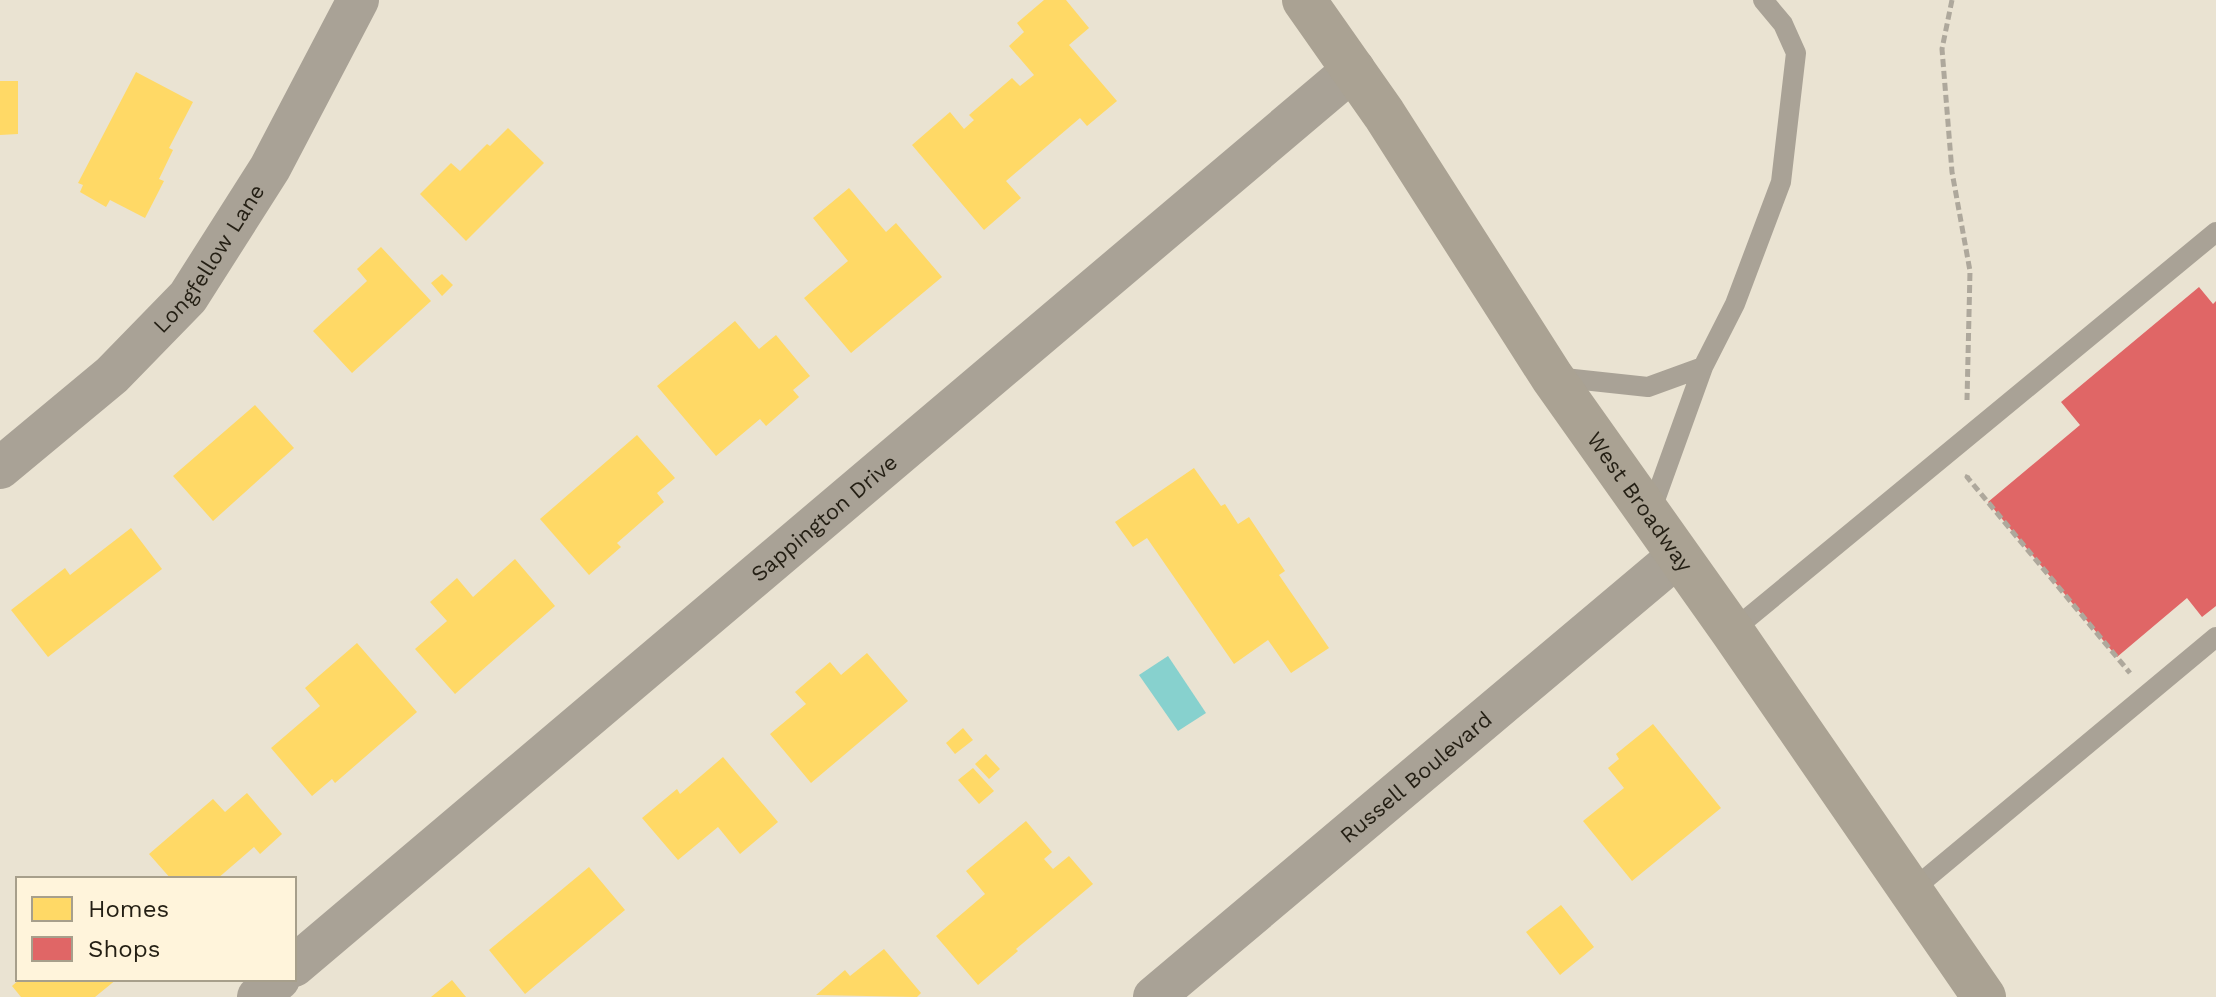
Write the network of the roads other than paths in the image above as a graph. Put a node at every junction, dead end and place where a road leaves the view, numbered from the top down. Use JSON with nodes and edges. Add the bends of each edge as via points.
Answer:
{"nodes":[{"id":1,"x":358,"y":0,"type":"edge"},
{"id":2,"x":1304,"y":0,"type":"edge"},
{"id":3,"x":1763,"y":0,"type":"edge"},
{"id":4,"x":1354,"y":69,"type":"junction"},
{"id":5,"x":2216,"y":232,"type":"edge"},
{"id":6,"x":1703,"y":367,"type":"junction"},
{"id":7,"x":1552,"y":377,"type":"junction"},
{"id":8,"x":0,"y":468,"type":"edge"},
{"id":9,"x":1650,"y":514,"type":"junction"},
{"id":10,"x":1678,"y":556,"type":"junction"},
{"id":11,"x":1732,"y":631,"type":"junction"},
{"id":12,"x":2216,"y":637,"type":"edge"},
{"id":13,"x":1911,"y":891,"type":"junction"},
{"id":14,"x":296,"y":964,"type":"edge"},
{"id":15,"x":277,"y":981,"type":"edge"},
{"id":16,"x":258,"y":997,"type":"edge"},
{"id":17,"x":1154,"y":997,"type":"edge"},
{"id":18,"x":1984,"y":997,"type":"edge"}],
"edges":[{"from":1,"to":8,"type":"street","name":"Longfellow Lane","via":[[270,168],[188,297],[112,375]]},
{"from":2,"to":4,"type":"main road","name":"West Broadway"},
{"from":3,"to":6,"type":"lane","via":[[1783,24],[1796,53],[1781,182],[1735,304]]},
{"from":4,"to":7,"type":"main road","name":"West Broadway"},
{"from":4,"to":14,"type":"street","name":"Sappington Drive"},
{"from":5,"to":11,"type":"lane"},
{"from":6,"to":7,"type":"lane","via":[[1648,387]]},
{"from":6,"to":9,"type":"lane"},
{"from":7,"to":9,"type":"main road","name":"West Broadway"},
{"from":9,"to":10,"type":"main road","name":"West Broadway"},
{"from":10,"to":11,"type":"main road","name":"West Broadway"},
{"from":10,"to":17,"type":"street","name":"Russell Boulevard"},
{"from":11,"to":13,"type":"main road","name":"West Broadway"},
{"from":12,"to":13,"type":"lane"},
{"from":13,"to":18,"type":"main road","name":"West Broadway"},
{"from":15,"to":16,"type":"street"}]}
